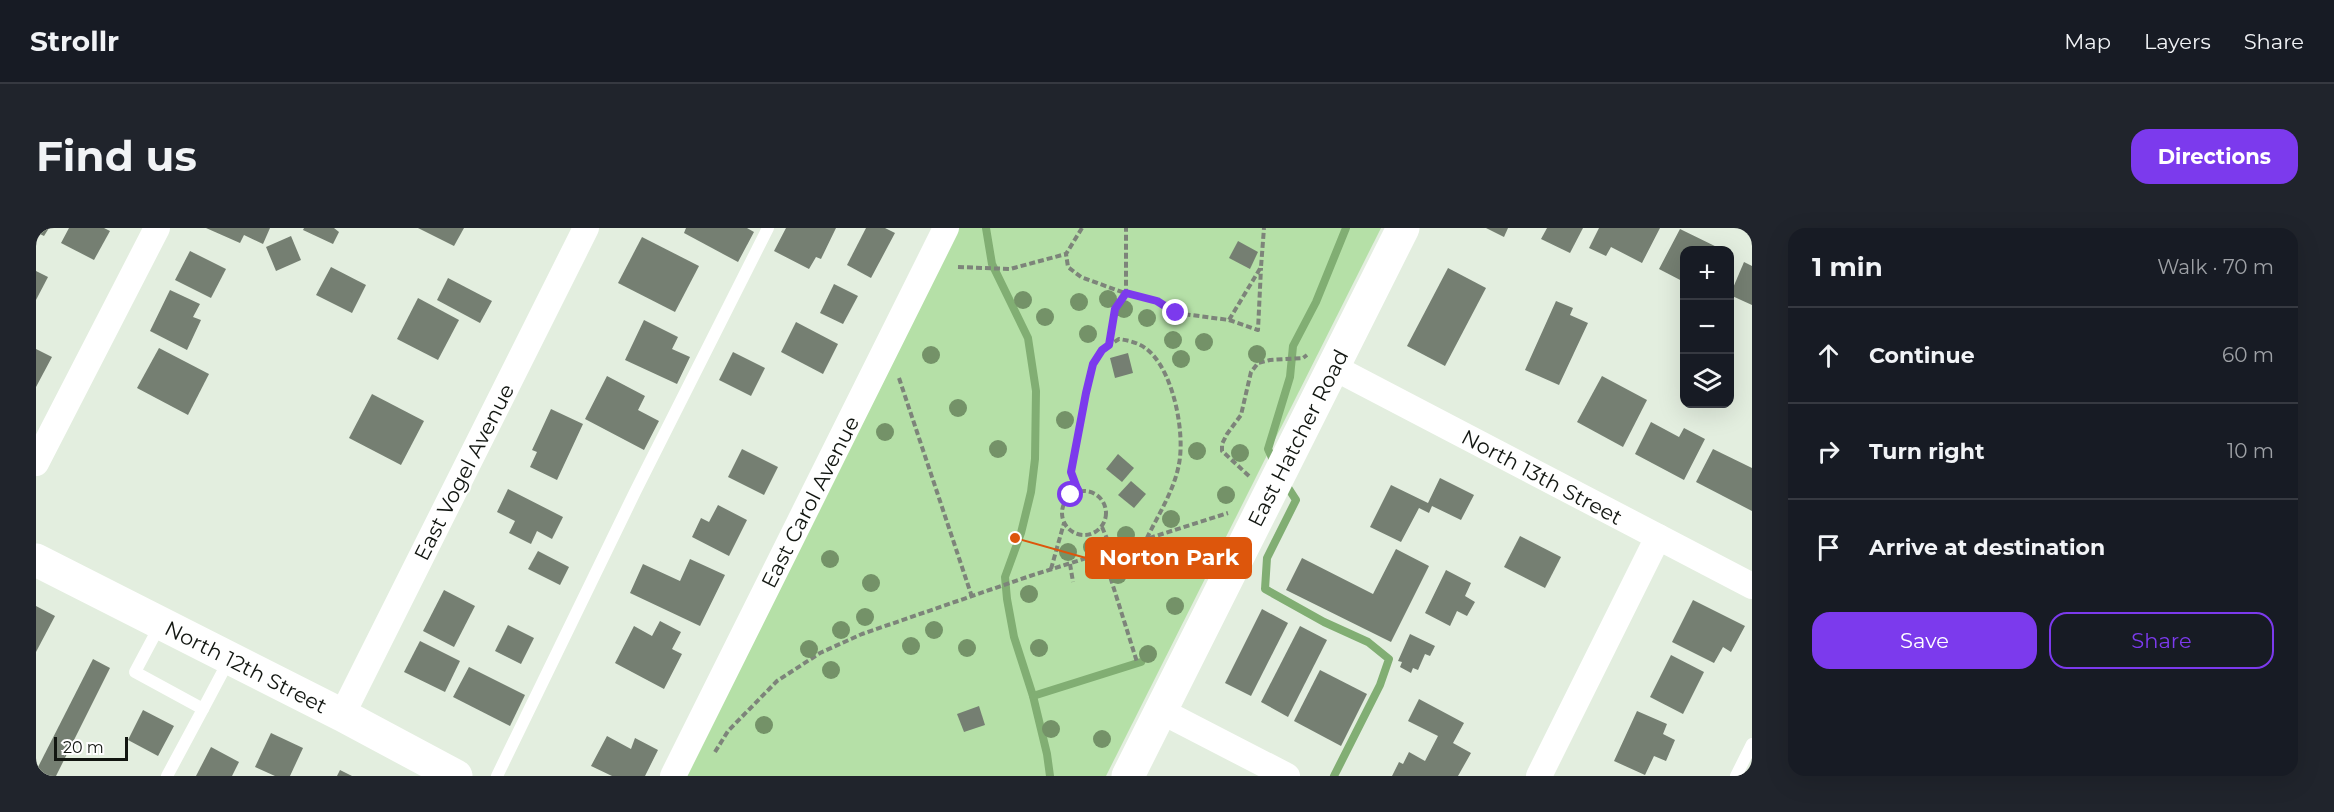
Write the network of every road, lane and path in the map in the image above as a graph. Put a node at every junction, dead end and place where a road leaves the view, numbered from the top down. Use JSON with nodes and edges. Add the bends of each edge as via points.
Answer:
{"nodes":[{"id":1,"x":157,"y":228,"type":"edge"},
{"id":2,"x":586,"y":228,"type":"edge"},
{"id":3,"x":768,"y":228,"type":"edge"},
{"id":4,"x":946,"y":228,"type":"edge"},
{"id":5,"x":1082,"y":228,"type":"edge"},
{"id":6,"x":1126,"y":228,"type":"edge"},
{"id":7,"x":1264,"y":228,"type":"edge"},
{"id":8,"x":1402,"y":228,"type":"edge"},
{"id":9,"x":1066,"y":254,"type":"junction"},
{"id":10,"x":958,"y":267,"type":"dead end"},
{"id":11,"x":1261,"y":267,"type":"junction"},
{"id":12,"x":1126,"y":293,"type":"junction"},
{"id":13,"x":1229,"y":320,"type":"junction"},
{"id":14,"x":1109,"y":345,"type":"junction"},
{"id":15,"x":1318,"y":362,"type":"junction"},
{"id":16,"x":897,"y":369,"type":"dead end"},
{"id":17,"x":36,"y":463,"type":"edge"},
{"id":18,"x":1078,"y":491,"type":"junction"},
{"id":19,"x":1258,"y":491,"type":"junction"},
{"id":20,"x":1064,"y":523,"type":"junction"},
{"id":21,"x":1101,"y":527,"type":"junction"},
{"id":22,"x":1658,"y":537,"type":"junction"},
{"id":23,"x":1146,"y":540,"type":"junction"},
{"id":24,"x":1102,"y":554,"type":"junction"},
{"id":25,"x":36,"y":560,"type":"edge"},
{"id":26,"x":1070,"y":564,"type":"junction"},
{"id":27,"x":1051,"y":570,"type":"junction"},
{"id":28,"x":1073,"y":582,"type":"dead end"},
{"id":29,"x":1752,"y":586,"type":"edge"},
{"id":30,"x":972,"y":597,"type":"junction"},
{"id":31,"x":161,"y":624,"type":"junction"},
{"id":32,"x":230,"y":659,"type":"junction"},
{"id":33,"x":1137,"y":662,"type":"dead end"},
{"id":34,"x":203,"y":709,"type":"junction"},
{"id":35,"x":1161,"y":711,"type":"junction"},
{"id":36,"x":342,"y":716,"type":"junction"},
{"id":37,"x":1752,"y":744,"type":"edge"},
{"id":38,"x":713,"y":756,"type":"dead end"},
{"id":39,"x":452,"y":775,"type":"edge"},
{"id":40,"x":167,"y":776,"type":"edge"},
{"id":41,"x":497,"y":776,"type":"edge"},
{"id":42,"x":674,"y":776,"type":"edge"},
{"id":43,"x":1128,"y":776,"type":"edge"},
{"id":44,"x":1287,"y":776,"type":"edge"},
{"id":45,"x":1539,"y":776,"type":"edge"},
{"id":46,"x":1736,"y":776,"type":"edge"}],
"edges":[{"from":1,"to":17,"type":"street"},
{"from":2,"to":36,"type":"street","name":"East Vogel Avenue"},
{"from":3,"to":41,"type":"lane"},
{"from":4,"to":42,"type":"street","name":"East Carol Avenue"},
{"from":5,"to":9,"type":"path"},
{"from":6,"to":12,"type":"path"},
{"from":7,"to":11,"type":"path"},
{"from":8,"to":15,"type":"street","name":"East Hatcher Road"},
{"from":9,"to":10,"type":"path","via":[[1010,269]]},
{"from":9,"to":12,"type":"path","via":[[1068,267],[1081,277]]},
{"from":11,"to":13,"type":"path"},
{"from":11,"to":13,"type":"path","via":[[1258,330]]},
{"from":12,"to":13,"type":"path","via":[[1157,301],[1176,313]]},
{"from":12,"to":14,"type":"path","via":[[1115,309]]},
{"from":14,"to":18,"type":"path","via":[[1093,364],[1086,393],[1071,472]]},
{"from":14,"to":23,"type":"path","via":[[1119,339],[1136,342],[1152,354],[1165,373],[1175,400],[1179,462],[1170,494]]},
{"from":15,"to":19,"type":"street","name":"East Hatcher Road"},
{"from":15,"to":19,"type":"path","via":[[1270,360],[1258,363],[1251,372],[1241,415],[1222,444],[1222,451]]},
{"from":15,"to":22,"type":"street","name":"North 13th Street"},
{"from":16,"to":30,"type":"path"},
{"from":18,"to":20,"type":"path","via":[[1065,500]]},
{"from":18,"to":21,"type":"path","via":[[1092,492],[1103,500],[1107,514]]},
{"from":19,"to":23,"type":"path","via":[[1207,519]]},
{"from":19,"to":35,"type":"street","name":"East Hatcher Road"},
{"from":20,"to":21,"type":"path","via":[[1082,536]]},
{"from":20,"to":27,"type":"path"},
{"from":21,"to":24,"type":"path","via":[[1108,541]]},
{"from":22,"to":29,"type":"street","name":"North 13th Street"},
{"from":22,"to":45,"type":"street"},
{"from":23,"to":24,"type":"path"},
{"from":24,"to":26,"type":"path"},
{"from":24,"to":33,"type":"path"},
{"from":25,"to":31,"type":"street","name":"North 12th Street"},
{"from":26,"to":27,"type":"path"},
{"from":26,"to":28,"type":"path"},
{"from":27,"to":30,"type":"path"},
{"from":30,"to":38,"type":"path","via":[[862,634],[820,653],[777,681],[728,731]]},
{"from":31,"to":32,"type":"street","name":"North 12th Street"},
{"from":31,"to":34,"type":"lane","via":[[135,672]]},
{"from":32,"to":34,"type":"lane"},
{"from":32,"to":36,"type":"street","name":"North 12th Street"},
{"from":34,"to":40,"type":"lane"},
{"from":35,"to":43,"type":"street","name":"East Hatcher Road"},
{"from":35,"to":44,"type":"street"},
{"from":36,"to":39,"type":"street","name":"North 12th Street"},
{"from":37,"to":46,"type":"lane"}]}
